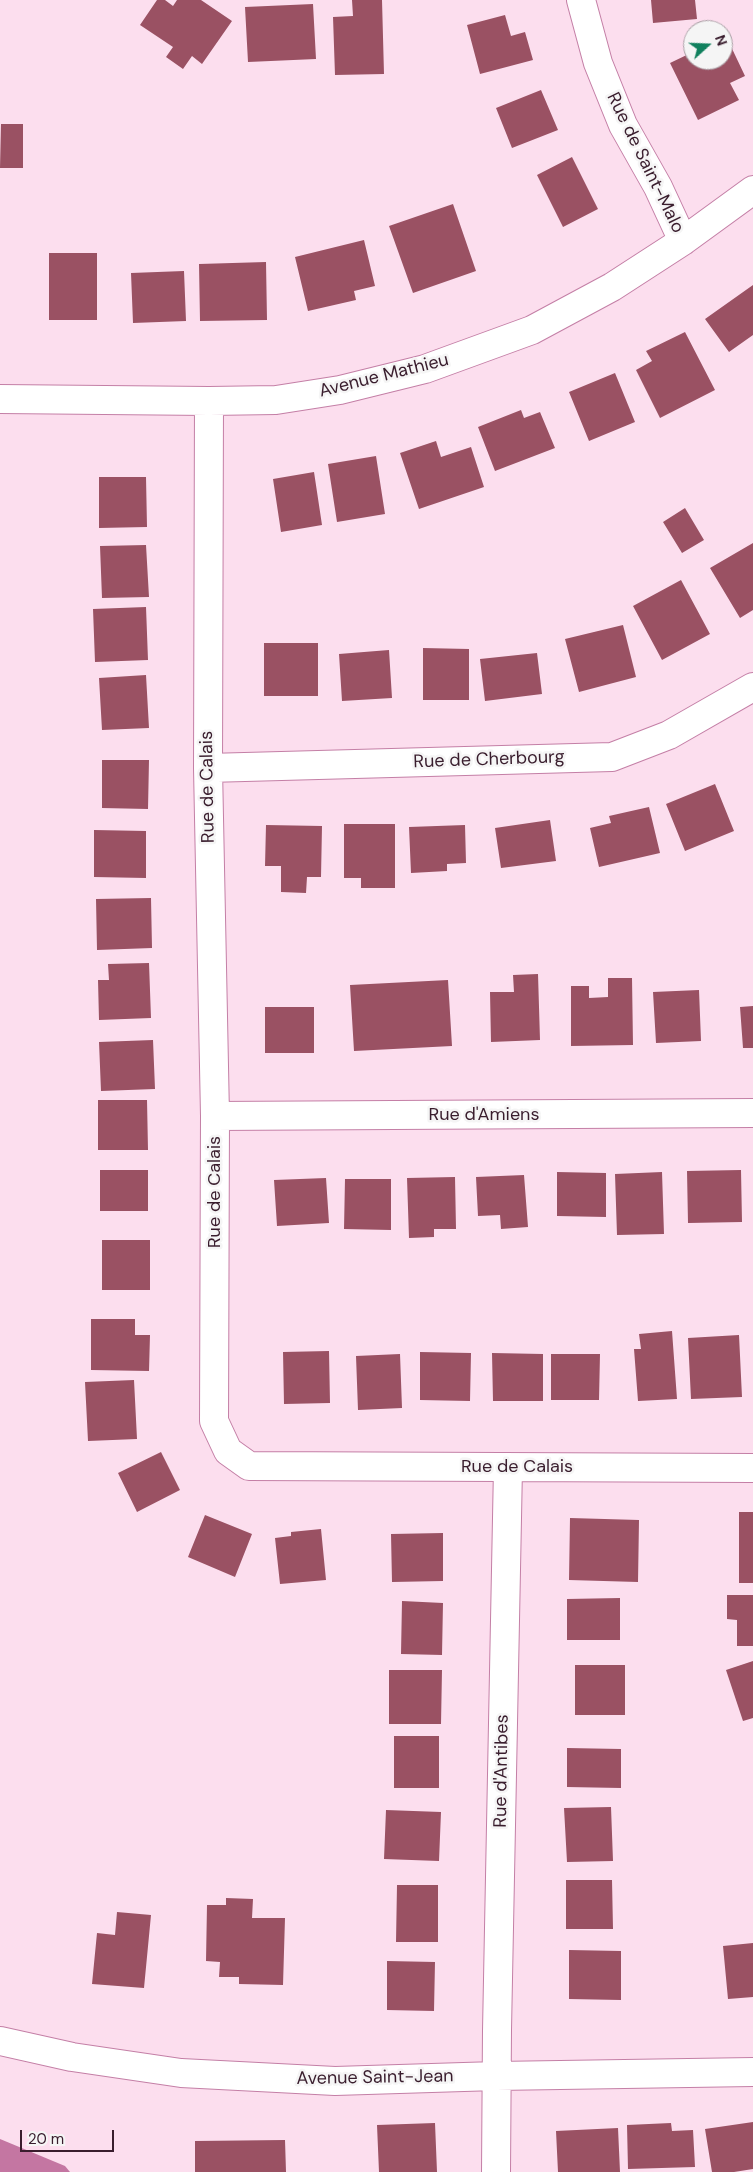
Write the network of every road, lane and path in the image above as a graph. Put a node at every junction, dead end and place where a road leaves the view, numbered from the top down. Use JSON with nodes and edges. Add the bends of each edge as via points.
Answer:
{"nodes":[{"id":1,"x":581,"y":0,"type":"edge"},
{"id":2,"x":753,"y":190,"type":"edge"},
{"id":3,"x":683,"y":241,"type":"junction"},
{"id":4,"x":0,"y":399,"type":"edge"},
{"id":5,"x":209,"y":401,"type":"junction"},
{"id":6,"x":753,"y":687,"type":"edge"},
{"id":7,"x":208,"y":768,"type":"junction"},
{"id":8,"x":753,"y":1113,"type":"edge"},
{"id":9,"x":215,"y":1116,"type":"junction"},
{"id":10,"x":508,"y":1467,"type":"junction"},
{"id":11,"x":753,"y":1468,"type":"edge"},
{"id":12,"x":0,"y":2041,"type":"edge"},
{"id":13,"x":753,"y":2072,"type":"edge"},
{"id":14,"x":496,"y":2076,"type":"junction"},
{"id":15,"x":496,"y":2172,"type":"edge"}],
"edges":[{"from":1,"to":3,"type":"street","name":"Rue de Saint-Malo","via":[[598,63],[623,125],[658,187]]},
{"from":2,"to":3,"type":"street","name":"Avenue Mathieu"},
{"from":3,"to":5,"type":"street","name":"Avenue Mathieu","via":[[612,287],[532,330],[426,369],[340,390],[285,398]]},
{"from":4,"to":5,"type":"street","name":"Avenue Mathieu"},
{"from":5,"to":7,"type":"street","name":"Rue de Calais"},
{"from":6,"to":7,"type":"street","name":"Rue de Cherbourg","via":[[669,735],[612,757]]},
{"from":7,"to":9,"type":"street","name":"Rue de Calais"},
{"from":8,"to":9,"type":"street","name":"Rue d'Amiens"},
{"from":9,"to":10,"type":"street","name":"Rue de Calais","via":[[214,1420],[228,1451],[249,1466]]},
{"from":10,"to":11,"type":"street","name":"Rue de Calais"},
{"from":10,"to":14,"type":"street","name":"Rue d'Antibes"},
{"from":12,"to":14,"type":"street","name":"Avenue Saint-Jean","via":[[72,2057],[181,2073],[335,2081]]},
{"from":13,"to":14,"type":"street","name":"Avenue Saint-Jean"},
{"from":14,"to":15,"type":"street","name":"Rue d'Antibes"}]}
